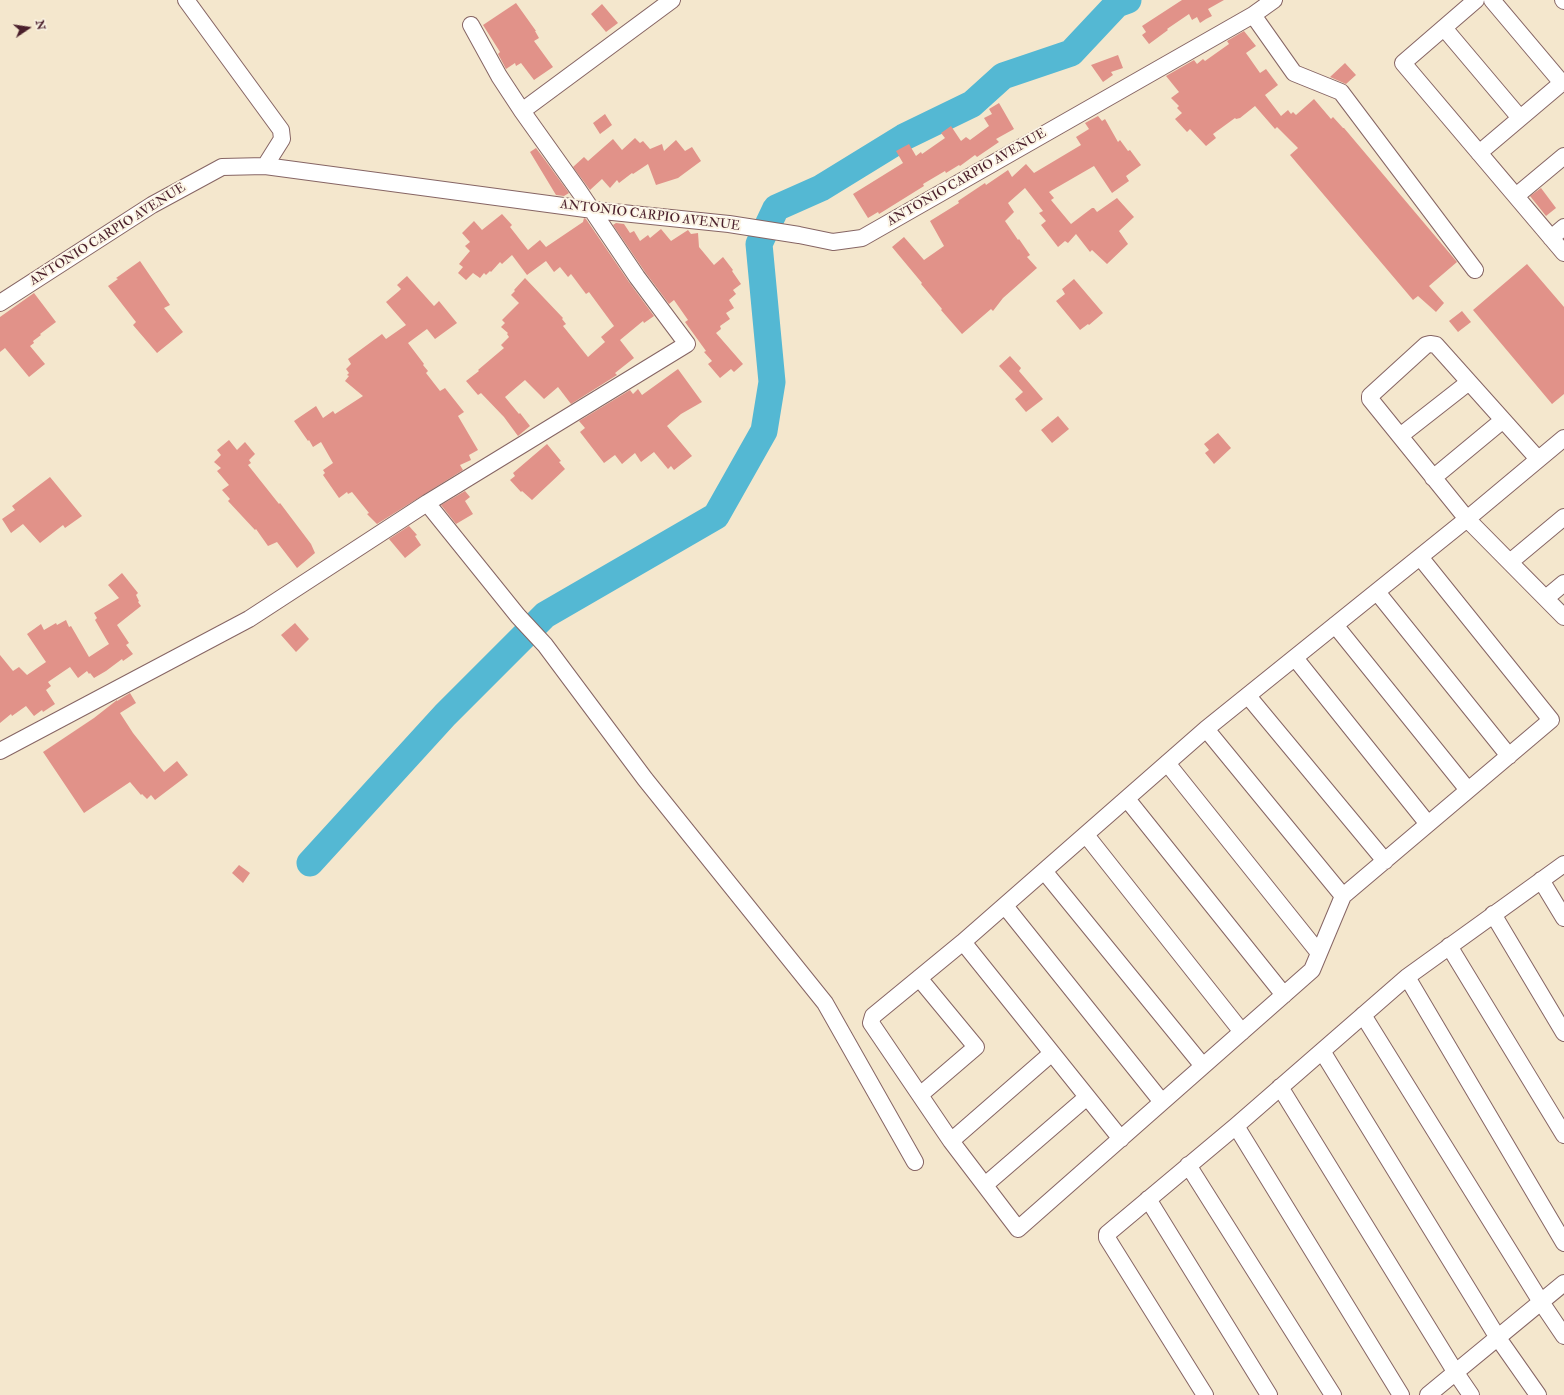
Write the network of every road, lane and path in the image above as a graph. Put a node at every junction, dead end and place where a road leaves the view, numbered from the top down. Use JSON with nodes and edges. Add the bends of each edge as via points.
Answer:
{"nodes":[{"id":1,"x":186,"y":0,"type":"edge"},
{"id":2,"x":672,"y":0,"type":"edge"},
{"id":3,"x":1274,"y":0,"type":"edge"},
{"id":4,"x":1476,"y":0,"type":"edge"},
{"id":5,"x":1492,"y":0,"type":"edge"},
{"id":6,"x":1253,"y":15,"type":"junction"},
{"id":7,"x":471,"y":25,"type":"dead end"},
{"id":8,"x":1444,"y":28,"type":"junction"},
{"id":9,"x":1563,"y":82,"type":"edge"},
{"id":10,"x":522,"y":111,"type":"junction"},
{"id":11,"x":1520,"y":118,"type":"junction"},
{"id":12,"x":1480,"y":153,"type":"junction"},
{"id":13,"x":1564,"y":156,"type":"edge"},
{"id":14,"x":266,"y":166,"type":"junction"},
{"id":15,"x":1516,"y":196,"type":"junction"},
{"id":16,"x":593,"y":210,"type":"junction"},
{"id":17,"x":1564,"y":227,"type":"edge"},
{"id":18,"x":1551,"y":238,"type":"junction"},
{"id":19,"x":1564,"y":253,"type":"edge"},
{"id":20,"x":1475,"y":270,"type":"dead end"},
{"id":21,"x":0,"y":303,"type":"edge"},
{"id":22,"x":1469,"y":382,"type":"junction"},
{"id":23,"x":1503,"y":420,"type":"junction"},
{"id":24,"x":1400,"y":436,"type":"junction"},
{"id":25,"x":1564,"y":438,"type":"edge"},
{"id":26,"x":1538,"y":459,"type":"junction"},
{"id":27,"x":1433,"y":478,"type":"junction"},
{"id":28,"x":427,"y":503,"type":"junction"},
{"id":29,"x":1564,"y":517,"type":"edge"},
{"id":30,"x":1467,"y":519,"type":"junction"},
{"id":31,"x":1420,"y":558,"type":"junction"},
{"id":32,"x":1510,"y":562,"type":"junction"},
{"id":33,"x":1564,"y":583,"type":"edge"},
{"id":34,"x":1377,"y":592,"type":"junction"},
{"id":35,"x":1546,"y":598,"type":"junction"},
{"id":36,"x":1564,"y":617,"type":"edge"},
{"id":37,"x":1335,"y":626,"type":"junction"},
{"id":38,"x":1295,"y":658,"type":"junction"},
{"id":39,"x":1248,"y":696,"type":"junction"},
{"id":40,"x":1206,"y":729,"type":"junction"},
{"id":41,"x":0,"y":751,"type":"edge"},
{"id":42,"x":1509,"y":756,"type":"junction"},
{"id":43,"x":1167,"y":763,"type":"junction"},
{"id":44,"x":1468,"y":790,"type":"junction"},
{"id":45,"x":1127,"y":799,"type":"junction"},
{"id":46,"x":1428,"y":824,"type":"junction"},
{"id":47,"x":1086,"y":835,"type":"junction"},
{"id":48,"x":1384,"y":861,"type":"junction"},
{"id":49,"x":1564,"y":864,"type":"edge"},
{"id":50,"x":1044,"y":871,"type":"junction"},
{"id":51,"x":1541,"y":880,"type":"junction"},
{"id":52,"x":1343,"y":896,"type":"junction"},
{"id":53,"x":1004,"y":906,"type":"junction"},
{"id":54,"x":1493,"y":914,"type":"junction"},
{"id":55,"x":1564,"y":918,"type":"edge"},
{"id":56,"x":963,"y":942,"type":"junction"},
{"id":57,"x":1449,"y":946,"type":"junction"},
{"id":58,"x":1319,"y":953,"type":"junction"},
{"id":59,"x":1407,"y":977,"type":"junction"},
{"id":60,"x":919,"y":978,"type":"junction"},
{"id":61,"x":1284,"y":995,"type":"junction"},
{"id":62,"x":1363,"y":1015,"type":"junction"},
{"id":63,"x":1242,"y":1032,"type":"junction"},
{"id":64,"x":1564,"y":1033,"type":"edge"},
{"id":65,"x":1322,"y":1051,"type":"junction"},
{"id":66,"x":1052,"y":1053,"type":"junction"},
{"id":67,"x":1203,"y":1066,"type":"junction"},
{"id":68,"x":1280,"y":1087,"type":"junction"},
{"id":69,"x":920,"y":1095,"type":"junction"},
{"id":70,"x":1087,"y":1097,"type":"junction"},
{"id":71,"x":1162,"y":1102,"type":"junction"},
{"id":72,"x":1236,"y":1126,"type":"junction"},
{"id":73,"x":1564,"y":1134,"type":"edge"},
{"id":74,"x":1121,"y":1139,"type":"junction"},
{"id":75,"x":951,"y":1141,"type":"junction"},
{"id":76,"x":915,"y":1162,"type":"dead end"},
{"id":77,"x":1188,"y":1165,"type":"junction"},
{"id":78,"x":985,"y":1185,"type":"junction"},
{"id":79,"x":1148,"y":1199,"type":"junction"},
{"id":80,"x":1564,"y":1242,"type":"edge"},
{"id":81,"x":1564,"y":1283,"type":"edge"},
{"id":82,"x":1541,"y":1302,"type":"junction"},
{"id":83,"x":1564,"y":1336,"type":"edge"},
{"id":84,"x":1498,"y":1338,"type":"junction"},
{"id":85,"x":1456,"y":1372,"type":"junction"},
{"id":86,"x":1205,"y":1395,"type":"edge"},
{"id":87,"x":1269,"y":1395,"type":"edge"},
{"id":88,"x":1333,"y":1395,"type":"edge"},
{"id":89,"x":1401,"y":1395,"type":"edge"},
{"id":90,"x":1428,"y":1395,"type":"edge"},
{"id":91,"x":1471,"y":1395,"type":"edge"},
{"id":92,"x":1538,"y":1395,"type":"edge"}],
"edges":[{"from":1,"to":14,"type":"street","via":[[281,130],[282,139]]},
{"from":2,"to":10,"type":"street"},
{"from":3,"to":6,"type":"street","name":"ANTONIO CARPIO AVENUE"},
{"from":4,"to":8,"type":"street"},
{"from":5,"to":9,"type":"street"},
{"from":6,"to":16,"type":"street","name":"ANTONIO CARPIO AVENUE","via":[[862,238],[833,242],[728,224]]},
{"from":6,"to":20,"type":"street","via":[[1294,72],[1341,92]]},
{"from":7,"to":10,"type":"street"},
{"from":8,"to":11,"type":"street"},
{"from":8,"to":12,"type":"street","via":[[1403,63]]},
{"from":9,"to":11,"type":"street"},
{"from":10,"to":16,"type":"street"},
{"from":11,"to":12,"type":"street"},
{"from":12,"to":15,"type":"street"},
{"from":13,"to":15,"type":"street"},
{"from":14,"to":16,"type":"street","name":"ANTONIO CARPIO AVENUE"},
{"from":14,"to":21,"type":"street","name":"ANTONIO CARPIO AVENUE","via":[[222,167],[152,205]]},
{"from":15,"to":18,"type":"street"},
{"from":16,"to":28,"type":"street","via":[[637,277],[687,344]]},
{"from":17,"to":18,"type":"street"},
{"from":18,"to":19,"type":"street"},
{"from":22,"to":23,"type":"street"},
{"from":22,"to":24,"type":"street"},
{"from":22,"to":24,"type":"street","via":[[1436,345],[1426,345],[1370,396]]},
{"from":23,"to":26,"type":"street"},
{"from":23,"to":27,"type":"street"},
{"from":24,"to":27,"type":"street"},
{"from":25,"to":26,"type":"street"},
{"from":26,"to":30,"type":"street"},
{"from":27,"to":30,"type":"street"},
{"from":28,"to":41,"type":"street","via":[[249,618]]},
{"from":28,"to":76,"type":"street","via":[[518,616],[545,645],[645,779],[825,1003]]},
{"from":29,"to":32,"type":"street"},
{"from":30,"to":31,"type":"street"},
{"from":30,"to":32,"type":"street"},
{"from":31,"to":34,"type":"street"},
{"from":31,"to":42,"type":"street","via":[[1551,720]]},
{"from":32,"to":35,"type":"street"},
{"from":33,"to":35,"type":"street"},
{"from":34,"to":37,"type":"street"},
{"from":34,"to":42,"type":"street"},
{"from":35,"to":36,"type":"street"},
{"from":37,"to":38,"type":"street"},
{"from":37,"to":44,"type":"street"},
{"from":38,"to":39,"type":"street"},
{"from":38,"to":46,"type":"street"},
{"from":39,"to":40,"type":"street"},
{"from":39,"to":48,"type":"street"},
{"from":40,"to":43,"type":"street"},
{"from":40,"to":52,"type":"street"},
{"from":42,"to":44,"type":"street"},
{"from":43,"to":45,"type":"street"},
{"from":43,"to":58,"type":"street"},
{"from":44,"to":46,"type":"street"},
{"from":45,"to":47,"type":"street"},
{"from":45,"to":61,"type":"street"},
{"from":46,"to":48,"type":"street"},
{"from":47,"to":50,"type":"street"},
{"from":47,"to":63,"type":"street"},
{"from":48,"to":52,"type":"street"},
{"from":49,"to":51,"type":"street"},
{"from":50,"to":53,"type":"street"},
{"from":50,"to":67,"type":"street"},
{"from":51,"to":54,"type":"street"},
{"from":51,"to":55,"type":"street"},
{"from":52,"to":58,"type":"street"},
{"from":53,"to":56,"type":"street"},
{"from":53,"to":71,"type":"street"},
{"from":54,"to":57,"type":"street"},
{"from":54,"to":64,"type":"street"},
{"from":56,"to":60,"type":"street"},
{"from":56,"to":66,"type":"street"},
{"from":57,"to":59,"type":"street"},
{"from":57,"to":73,"type":"street"},
{"from":58,"to":61,"type":"street","via":[[1312,970]]},
{"from":59,"to":62,"type":"street"},
{"from":59,"to":80,"type":"street"},
{"from":60,"to":69,"type":"street","via":[[873,1016],[871,1023]]},
{"from":60,"to":69,"type":"street","via":[[976,1047]]},
{"from":61,"to":63,"type":"street"},
{"from":62,"to":65,"type":"street"},
{"from":62,"to":82,"type":"street"},
{"from":63,"to":67,"type":"street"},
{"from":65,"to":68,"type":"street"},
{"from":65,"to":84,"type":"street"},
{"from":66,"to":70,"type":"street"},
{"from":66,"to":75,"type":"street"},
{"from":67,"to":71,"type":"street"},
{"from":68,"to":72,"type":"street"},
{"from":68,"to":85,"type":"street"},
{"from":69,"to":75,"type":"street"},
{"from":70,"to":74,"type":"street"},
{"from":70,"to":78,"type":"street"},
{"from":71,"to":74,"type":"street"},
{"from":72,"to":77,"type":"street"},
{"from":72,"to":89,"type":"street"},
{"from":74,"to":78,"type":"street","via":[[1018,1229]]},
{"from":75,"to":78,"type":"street"},
{"from":77,"to":79,"type":"street"},
{"from":77,"to":88,"type":"street"},
{"from":79,"to":86,"type":"street","via":[[1109,1231],[1107,1238]]},
{"from":79,"to":87,"type":"street"},
{"from":81,"to":82,"type":"street"},
{"from":82,"to":83,"type":"street"},
{"from":82,"to":84,"type":"street"},
{"from":84,"to":85,"type":"street"},
{"from":84,"to":92,"type":"street"},
{"from":85,"to":90,"type":"street"},
{"from":85,"to":91,"type":"street"}]}
